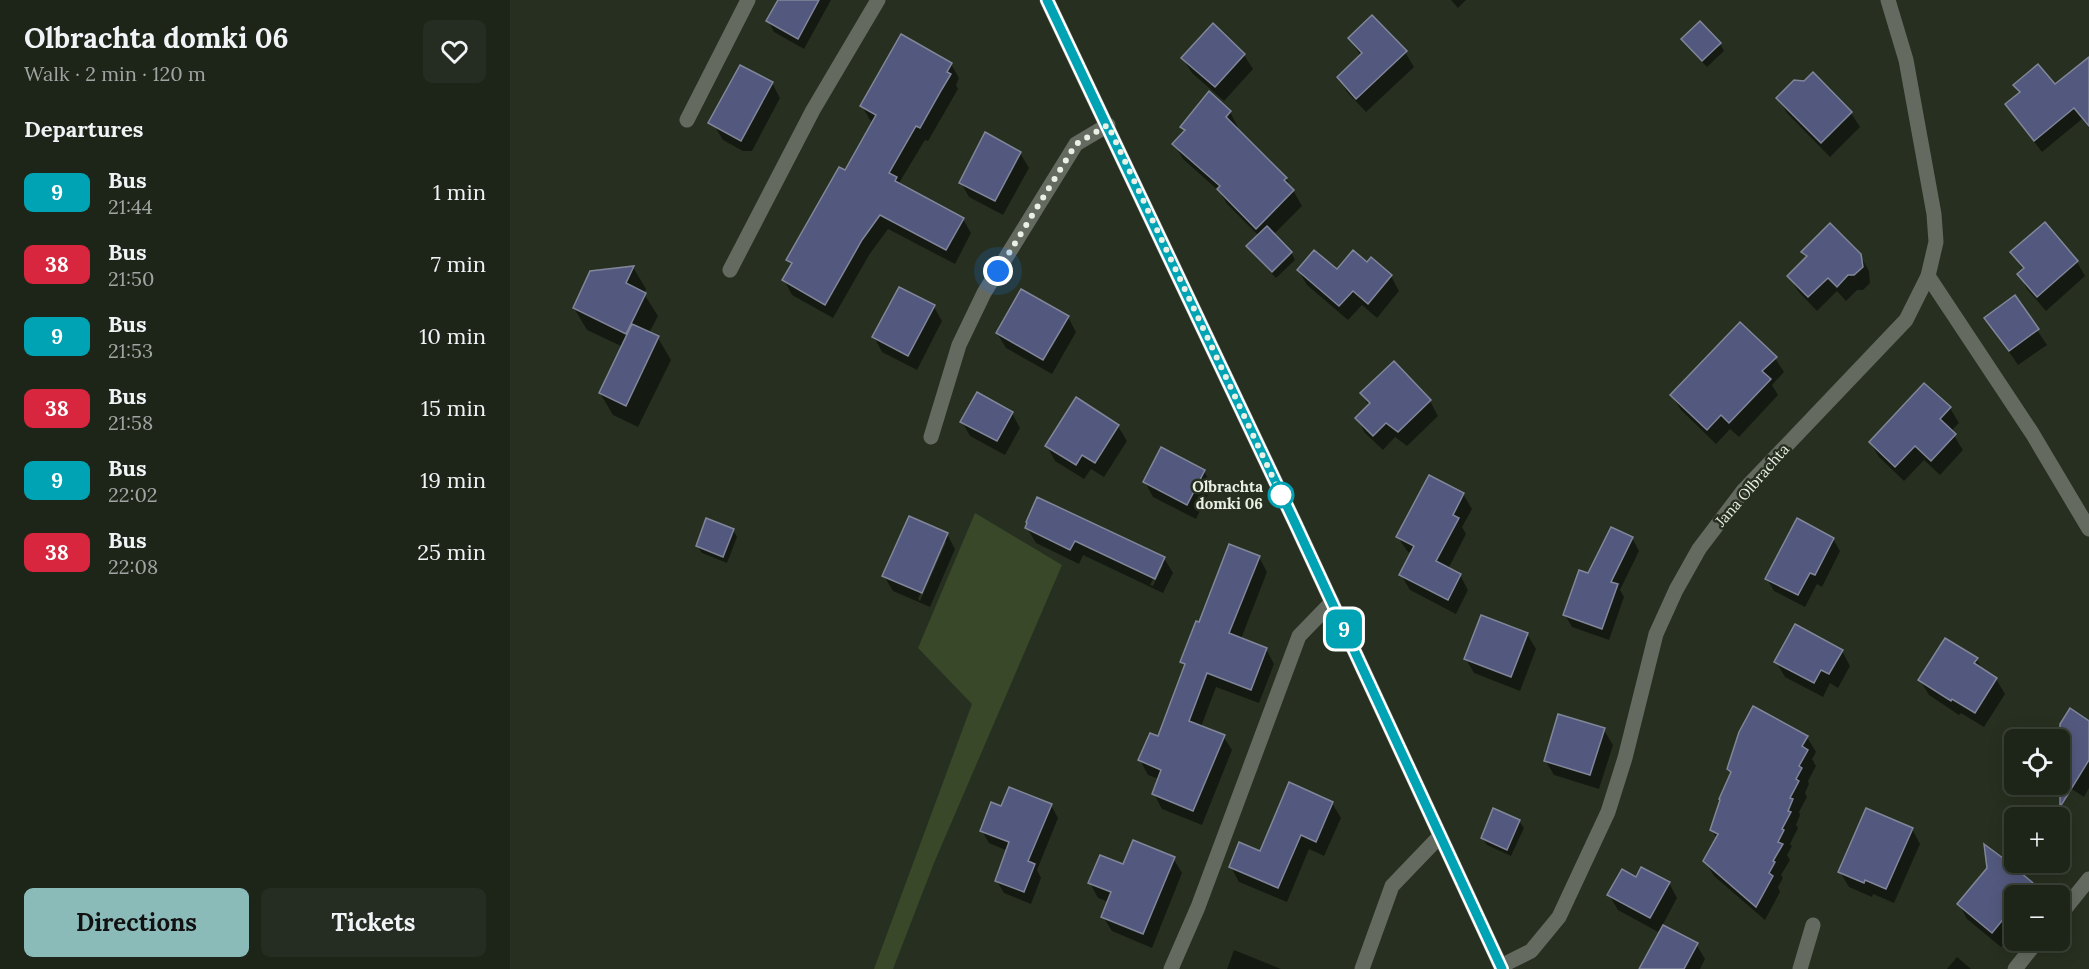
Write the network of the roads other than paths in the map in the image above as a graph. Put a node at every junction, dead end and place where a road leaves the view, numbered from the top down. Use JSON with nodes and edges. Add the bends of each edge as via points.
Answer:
{"nodes":[{"id":1,"x":748,"y":0,"type":"edge"},
{"id":2,"x":878,"y":0,"type":"edge"},
{"id":3,"x":1047,"y":0,"type":"edge"},
{"id":4,"x":1888,"y":0,"type":"edge"},
{"id":5,"x":687,"y":120,"type":"dead end"},
{"id":6,"x":1108,"y":125,"type":"junction"},
{"id":7,"x":730,"y":270,"type":"dead end"},
{"id":8,"x":1928,"y":276,"type":"junction"},
{"id":9,"x":931,"y":437,"type":"dead end"},
{"id":10,"x":2089,"y":529,"type":"edge"},
{"id":11,"x":1332,"y":602,"type":"junction"},
{"id":12,"x":1440,"y":836,"type":"junction"},
{"id":13,"x":2089,"y":879,"type":"edge"},
{"id":14,"x":2070,"y":903,"type":"edge"},
{"id":15,"x":1813,"y":926,"type":"dead end"},
{"id":16,"x":2029,"y":951,"type":"edge"},
{"id":17,"x":1501,"y":968,"type":"edge"},
{"id":18,"x":1171,"y":969,"type":"edge"},
{"id":19,"x":1362,"y":969,"type":"edge"},
{"id":20,"x":1800,"y":969,"type":"edge"},
{"id":21,"x":2015,"y":969,"type":"edge"}],
"edges":[{"from":1,"to":5,"type":"street"},
{"from":2,"to":7,"type":"street","via":[[813,110]]},
{"from":3,"to":6,"type":"street","name":"Jana Olbrachta"},
{"from":4,"to":8,"type":"street","name":"Jana Olbrachta","via":[[1906,60],[1934,214],[1936,242]]},
{"from":6,"to":9,"type":"street","via":[[1076,144],[984,293],[959,345]]},
{"from":6,"to":11,"type":"street","name":"Jana Olbrachta"},
{"from":8,"to":10,"type":"street","via":[[2032,433]]},
{"from":8,"to":17,"type":"street","name":"Jana Olbrachta","via":[[1906,320],[1743,491],[1699,549],[1656,634],[1608,812],[1559,917],[1531,951]]},
{"from":11,"to":12,"type":"street","name":"Jana Olbrachta"},
{"from":11,"to":18,"type":"street","via":[[1299,636]]},
{"from":12,"to":17,"type":"street","name":"Jana Olbrachta"},
{"from":12,"to":19,"type":"street","via":[[1392,886]]},
{"from":13,"to":14,"type":"street"},
{"from":15,"to":20,"type":"street"},
{"from":16,"to":21,"type":"street"}]}
